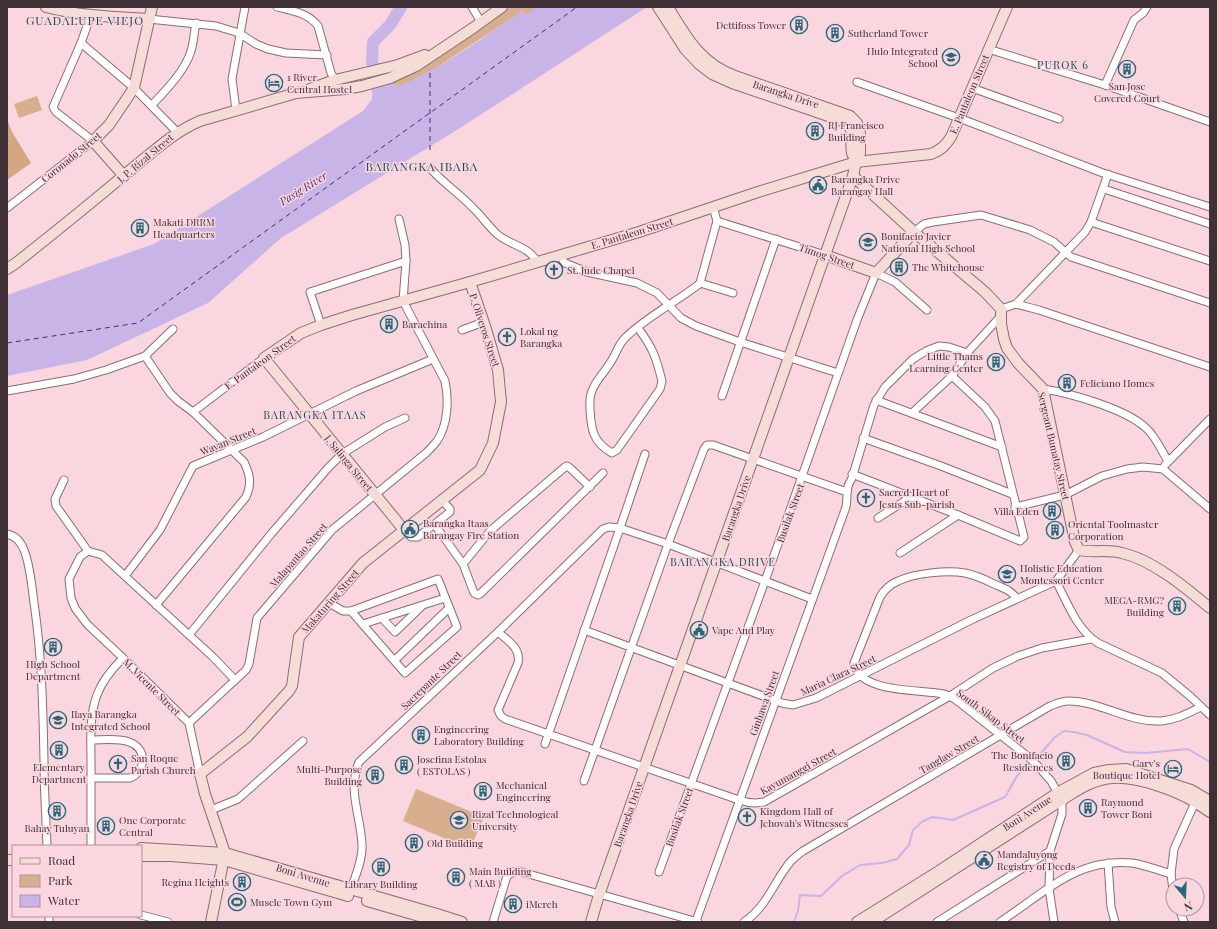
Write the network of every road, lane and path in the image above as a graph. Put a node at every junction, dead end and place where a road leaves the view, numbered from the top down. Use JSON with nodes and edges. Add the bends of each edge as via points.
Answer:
{"nodes":[{"id":1,"x":46,"y":7,"type":"edge"},
{"id":2,"x":152,"y":7,"type":"edge"},
{"id":3,"x":245,"y":7,"type":"edge"},
{"id":4,"x":277,"y":7,"type":"edge"},
{"id":5,"x":472,"y":7,"type":"edge"},
{"id":6,"x":502,"y":7,"type":"edge"},
{"id":7,"x":658,"y":7,"type":"edge"},
{"id":8,"x":668,"y":7,"type":"edge"},
{"id":9,"x":1007,"y":7,"type":"edge"},
{"id":10,"x":1147,"y":7,"type":"edge"},
{"id":11,"x":91,"y":15,"type":"junction"},
{"id":12,"x":150,"y":18,"type":"junction"},
{"id":13,"x":481,"y":22,"type":"junction"},
{"id":14,"x":196,"y":23,"type":"junction"},
{"id":15,"x":239,"y":33,"type":"junction"},
{"id":16,"x":683,"y":39,"type":"junction"},
{"id":17,"x":81,"y":43,"type":"junction"},
{"id":18,"x":988,"y":49,"type":"junction"},
{"id":19,"x":439,"y":50,"type":"junction"},
{"id":20,"x":327,"y":55,"type":"junction"},
{"id":21,"x":340,"y":79,"type":"junction"},
{"id":22,"x":857,"y":82,"type":"dead end"},
{"id":23,"x":1105,"y":85,"type":"junction"},
{"id":24,"x":134,"y":88,"type":"junction"},
{"id":25,"x":972,"y":88,"type":"junction"},
{"id":26,"x":305,"y":92,"type":"junction"},
{"id":27,"x":152,"y":105,"type":"junction"},
{"id":28,"x":236,"y":110,"type":"junction"},
{"id":29,"x":959,"y":118,"type":"junction"},
{"id":30,"x":1059,"y":119,"type":"dead end"},
{"id":31,"x":1210,"y":122,"type":"edge"},
{"id":32,"x":177,"y":132,"type":"junction"},
{"id":33,"x":94,"y":141,"type":"junction"},
{"id":34,"x":856,"y":162,"type":"junction"},
{"id":35,"x":431,"y":169,"type":"dead end"},
{"id":36,"x":1108,"y":174,"type":"junction"},
{"id":37,"x":124,"y":176,"type":"junction"},
{"id":38,"x":853,"y":176,"type":"junction"},
{"id":39,"x":1104,"y":189,"type":"junction"},
{"id":40,"x":713,"y":207,"type":"junction"},
{"id":41,"x":1210,"y":207,"type":"edge"},
{"id":42,"x":7,"y":208,"type":"edge"},
{"id":43,"x":399,"y":219,"type":"dead end"},
{"id":44,"x":716,"y":221,"type":"junction"},
{"id":45,"x":1091,"y":222,"type":"junction"},
{"id":46,"x":1210,"y":224,"type":"edge"},
{"id":47,"x":914,"y":232,"type":"junction"},
{"id":48,"x":776,"y":239,"type":"junction"},
{"id":49,"x":1065,"y":252,"type":"junction"},
{"id":50,"x":559,"y":255,"type":"junction"},
{"id":51,"x":825,"y":255,"type":"junction"},
{"id":52,"x":406,"y":261,"type":"junction"},
{"id":53,"x":1210,"y":261,"type":"edge"},
{"id":54,"x":537,"y":262,"type":"junction"},
{"id":55,"x":7,"y":269,"type":"edge"},
{"id":56,"x":876,"y":273,"type":"junction"},
{"id":57,"x":470,"y":282,"type":"junction"},
{"id":58,"x":700,"y":283,"type":"junction"},
{"id":59,"x":733,"y":294,"type":"dead end"},
{"id":60,"x":403,"y":301,"type":"junction"},
{"id":61,"x":1210,"y":303,"type":"edge"},
{"id":62,"x":1016,"y":304,"type":"junction"},
{"id":63,"x":669,"y":305,"type":"junction"},
{"id":64,"x":927,"y":310,"type":"dead end"},
{"id":65,"x":1001,"y":313,"type":"junction"},
{"id":66,"x":484,"y":322,"type":"junction"},
{"id":67,"x":321,"y":325,"type":"junction"},
{"id":68,"x":638,"y":328,"type":"junction"},
{"id":69,"x":173,"y":329,"type":"dead end"},
{"id":70,"x":462,"y":330,"type":"dead end"},
{"id":71,"x":740,"y":342,"type":"junction"},
{"id":72,"x":967,"y":353,"type":"junction"},
{"id":73,"x":145,"y":356,"type":"junction"},
{"id":74,"x":264,"y":358,"type":"junction"},
{"id":75,"x":789,"y":358,"type":"junction"},
{"id":76,"x":433,"y":359,"type":"junction"},
{"id":77,"x":1210,"y":367,"type":"edge"},
{"id":78,"x":838,"y":373,"type":"junction"},
{"id":79,"x":952,"y":376,"type":"junction"},
{"id":80,"x":1043,"y":389,"type":"junction"},
{"id":81,"x":7,"y":391,"type":"edge"},
{"id":82,"x":722,"y":396,"type":"dead end"},
{"id":83,"x":876,"y":400,"type":"junction"},
{"id":84,"x":193,"y":412,"type":"junction"},
{"id":85,"x":310,"y":414,"type":"junction"},
{"id":86,"x":912,"y":414,"type":"junction"},
{"id":87,"x":405,"y":418,"type":"dead end"},
{"id":88,"x":1210,"y":419,"type":"edge"},
{"id":89,"x":863,"y":438,"type":"junction"},
{"id":90,"x":1002,"y":447,"type":"junction"},
{"id":91,"x":233,"y":450,"type":"junction"},
{"id":92,"x":342,"y":454,"type":"junction"},
{"id":93,"x":645,"y":454,"type":"dead end"},
{"id":94,"x":753,"y":459,"type":"junction"},
{"id":95,"x":1168,"y":461,"type":"junction"},
{"id":96,"x":1162,"y":469,"type":"junction"},
{"id":97,"x":603,"y":473,"type":"dead end"},
{"id":98,"x":803,"y":476,"type":"junction"},
{"id":99,"x":852,"y":477,"type":"junction"},
{"id":100,"x":64,"y":480,"type":"dead end"},
{"id":101,"x":590,"y":487,"type":"junction"},
{"id":102,"x":847,"y":490,"type":"junction"},
{"id":103,"x":1012,"y":494,"type":"junction"},
{"id":104,"x":376,"y":495,"type":"junction"},
{"id":105,"x":1066,"y":495,"type":"junction"},
{"id":106,"x":911,"y":497,"type":"junction"},
{"id":107,"x":442,"y":500,"type":"junction"},
{"id":108,"x":1015,"y":507,"type":"junction"},
{"id":109,"x":1210,"y":509,"type":"edge"},
{"id":110,"x":958,"y":515,"type":"junction"},
{"id":111,"x":878,"y":518,"type":"dead end"},
{"id":112,"x":435,"y":525,"type":"junction"},
{"id":113,"x":620,"y":528,"type":"junction"},
{"id":114,"x":404,"y":530,"type":"junction"},
{"id":115,"x":7,"y":534,"type":"edge"},
{"id":116,"x":668,"y":544,"type":"junction"},
{"id":117,"x":1079,"y":550,"type":"junction"},
{"id":118,"x":88,"y":551,"type":"junction"},
{"id":119,"x":900,"y":553,"type":"dead end"},
{"id":120,"x":716,"y":563,"type":"junction"},
{"id":121,"x":464,"y":564,"type":"junction"},
{"id":122,"x":125,"y":576,"type":"junction"},
{"id":123,"x":765,"y":581,"type":"junction"},
{"id":124,"x":1056,"y":581,"type":"junction"},
{"id":125,"x":445,"y":598,"type":"junction"},
{"id":126,"x":1016,"y":598,"type":"junction"},
{"id":127,"x":812,"y":599,"type":"junction"},
{"id":128,"x":329,"y":603,"type":"junction"},
{"id":129,"x":156,"y":605,"type":"junction"},
{"id":130,"x":424,"y":605,"type":"junction"},
{"id":131,"x":449,"y":608,"type":"junction"},
{"id":132,"x":1210,"y":608,"type":"edge"},
{"id":133,"x":351,"y":611,"type":"junction"},
{"id":134,"x":382,"y":618,"type":"junction"},
{"id":135,"x":362,"y":624,"type":"junction"},
{"id":136,"x":584,"y":630,"type":"junction"},
{"id":137,"x":498,"y":632,"type":"junction"},
{"id":138,"x":189,"y":635,"type":"junction"},
{"id":139,"x":1091,"y":638,"type":"junction"},
{"id":140,"x":632,"y":647,"type":"junction"},
{"id":141,"x":123,"y":658,"type":"junction"},
{"id":142,"x":395,"y":660,"type":"junction"},
{"id":143,"x":680,"y":665,"type":"junction"},
{"id":144,"x":861,"y":676,"type":"junction"},
{"id":145,"x":235,"y":680,"type":"junction"},
{"id":146,"x":727,"y":682,"type":"junction"},
{"id":147,"x":950,"y":696,"type":"junction"},
{"id":148,"x":775,"y":700,"type":"junction"},
{"id":149,"x":1201,"y":707,"type":"junction"},
{"id":150,"x":1210,"y":715,"type":"edge"},
{"id":151,"x":189,"y":723,"type":"junction"},
{"id":152,"x":548,"y":734,"type":"junction"},
{"id":153,"x":1001,"y":735,"type":"junction"},
{"id":154,"x":91,"y":740,"type":"junction"},
{"id":155,"x":303,"y":741,"type":"dead end"},
{"id":156,"x":544,"y":744,"type":"dead end"},
{"id":157,"x":595,"y":749,"type":"junction"},
{"id":158,"x":644,"y":767,"type":"junction"},
{"id":159,"x":200,"y":774,"type":"junction"},
{"id":160,"x":91,"y":778,"type":"junction"},
{"id":161,"x":584,"y":781,"type":"dead end"},
{"id":162,"x":691,"y":783,"type":"junction"},
{"id":163,"x":1060,"y":796,"type":"junction"},
{"id":164,"x":1197,"y":798,"type":"junction"},
{"id":165,"x":740,"y":800,"type":"junction"},
{"id":166,"x":1210,"y":801,"type":"edge"},
{"id":167,"x":211,"y":810,"type":"junction"},
{"id":168,"x":1210,"y":812,"type":"edge"},
{"id":169,"x":47,"y":845,"type":"edge"},
{"id":170,"x":91,"y":845,"type":"edge"},
{"id":171,"x":142,"y":848,"type":"edge"},
{"id":172,"x":1050,"y":851,"type":"junction"},
{"id":173,"x":142,"y":856,"type":"edge"},
{"id":174,"x":225,"y":856,"type":"junction"},
{"id":175,"x":1108,"y":863,"type":"junction"},
{"id":176,"x":659,"y":872,"type":"dead end"},
{"id":177,"x":1171,"y":874,"type":"junction"},
{"id":178,"x":1171,"y":877,"type":"edge"},
{"id":179,"x":1049,"y":888,"type":"junction"},
{"id":180,"x":350,"y":893,"type":"junction"},
{"id":181,"x":599,"y":894,"type":"junction"},
{"id":182,"x":142,"y":915,"type":"edge"},
{"id":183,"x":441,"y":920,"type":"edge"},
{"id":184,"x":167,"y":922,"type":"edge"},
{"id":185,"x":211,"y":922,"type":"edge"},
{"id":186,"x":462,"y":922,"type":"edge"},
{"id":187,"x":493,"y":922,"type":"edge"},
{"id":188,"x":592,"y":922,"type":"edge"},
{"id":189,"x":697,"y":922,"type":"edge"},
{"id":190,"x":744,"y":922,"type":"edge"},
{"id":191,"x":857,"y":922,"type":"edge"},
{"id":192,"x":872,"y":922,"type":"edge"},
{"id":193,"x":937,"y":922,"type":"edge"},
{"id":194,"x":1000,"y":922,"type":"edge"},
{"id":195,"x":1054,"y":922,"type":"edge"},
{"id":196,"x":1115,"y":922,"type":"edge"}],
"edges":[{"from":1,"to":11,"type":"main road"},
{"from":2,"to":12,"type":"main road","name":"Coronado Street"},
{"from":3,"to":15,"type":"street"},
{"from":4,"to":20,"type":"street","via":[[306,15],[314,20]]},
{"from":5,"to":13,"type":"street"},
{"from":6,"to":13,"type":"main road","name":"J. P. Rizal Street"},
{"from":7,"to":16,"type":"main road"},
{"from":8,"to":16,"type":"main road"},
{"from":9,"to":18,"type":"main road","name":"E. Pantaleon Street"},
{"from":10,"to":23,"type":"street","via":[[1134,20]]},
{"from":11,"to":12,"type":"main road"},
{"from":11,"to":17,"type":"street"},
{"from":12,"to":14,"type":"street"},
{"from":12,"to":24,"type":"main road","name":"Coronado Street"},
{"from":13,"to":19,"type":"main road","name":"J. P. Rizal Street"},
{"from":14,"to":15,"type":"street"},
{"from":14,"to":27,"type":"street","via":[[191,51],[186,62]]},
{"from":15,"to":20,"type":"street","via":[[268,49]]},
{"from":15,"to":28,"type":"street","via":[[232,79]]},
{"from":16,"to":34,"type":"main road","name":"Barangka Drive","via":[[724,72],[850,116],[855,120],[859,130],[860,153]]},
{"from":17,"to":24,"type":"street"},
{"from":17,"to":33,"type":"street","via":[[53,107]]},
{"from":18,"to":23,"type":"street"},
{"from":18,"to":25,"type":"main road","name":"E. Pantaleon Street"},
{"from":19,"to":21,"type":"main road","name":"J. P. Rizal Street","via":[[398,65]]},
{"from":19,"to":26,"type":"main road","name":"J. P. Rizal Street","via":[[406,72],[370,84]]},
{"from":20,"to":21,"type":"street","via":[[331,73]]},
{"from":21,"to":26,"type":"main road","name":"J. P. Rizal Street"},
{"from":22,"to":29,"type":"street"},
{"from":23,"to":31,"type":"street"},
{"from":24,"to":27,"type":"street"},
{"from":24,"to":33,"type":"main road","name":"Coronado Street","via":[[109,125]]},
{"from":25,"to":29,"type":"main road","name":"E. Pantaleon Street"},
{"from":25,"to":30,"type":"street"},
{"from":26,"to":28,"type":"main road","name":"J. P. Rizal Street"},
{"from":27,"to":32,"type":"street"},
{"from":28,"to":32,"type":"main road","name":"J. P. Rizal Street","via":[[200,120]]},
{"from":29,"to":34,"type":"main road","name":"E. Pantaleon Street","via":[[951,137],[941,150],[931,154]]},
{"from":29,"to":36,"type":"street"},
{"from":32,"to":37,"type":"main road","name":"J. P. Rizal Street"},
{"from":33,"to":37,"type":"main road"},
{"from":33,"to":42,"type":"street","name":"Coronado Street"},
{"from":34,"to":38,"type":"main road","name":"Barangka Drive"},
{"from":34,"to":40,"type":"main road","name":"E. Pantaleon Street"},
{"from":35,"to":54,"type":"street","via":[[465,200],[497,235],[530,253]]},
{"from":36,"to":39,"type":"street"},
{"from":36,"to":41,"type":"street"},
{"from":37,"to":55,"type":"main road","name":"J. P. Rizal Street"},
{"from":38,"to":47,"type":"main road"},
{"from":38,"to":51,"type":"main road","name":"Barangka Drive"},
{"from":39,"to":45,"type":"street"},
{"from":39,"to":46,"type":"street"},
{"from":40,"to":44,"type":"street"},
{"from":40,"to":50,"type":"main road","name":"E. Pantaleon Street"},
{"from":43,"to":52,"type":"street"},
{"from":44,"to":48,"type":"street","name":"Timog Street"},
{"from":44,"to":58,"type":"street"},
{"from":45,"to":49,"type":"street","via":[[1085,232]]},
{"from":45,"to":53,"type":"street"},
{"from":47,"to":49,"type":"street","via":[[924,224],[981,215],[1030,230],[1054,242]]},
{"from":47,"to":56,"type":"main road","name":"Busilak Street"},
{"from":47,"to":65,"type":"main road","via":[[985,292]]},
{"from":48,"to":51,"type":"street","name":"Timog Street"},
{"from":48,"to":71,"type":"street"},
{"from":49,"to":61,"type":"street","via":[[1070,257]]},
{"from":49,"to":62,"type":"street"},
{"from":50,"to":54,"type":"main road","name":"E. Pantaleon Street"},
{"from":50,"to":63,"type":"street","via":[[565,263],[587,272],[637,283],[658,293]]},
{"from":51,"to":56,"type":"main road","name":"Timog Street"},
{"from":51,"to":75,"type":"main road","name":"Barangka Drive"},
{"from":52,"to":60,"type":"street"},
{"from":52,"to":67,"type":"street","via":[[310,292]]},
{"from":54,"to":57,"type":"main road","name":"E. Pantaleon Street"},
{"from":56,"to":64,"type":"street","name":"Timog Street","via":[[895,282]]},
{"from":56,"to":78,"type":"street","name":"Busilak Street"},
{"from":57,"to":60,"type":"main road","name":"E. Pantaleon Street"},
{"from":57,"to":66,"type":"main road","name":"P. Oliveros Street"},
{"from":58,"to":59,"type":"street"},
{"from":58,"to":63,"type":"street"},
{"from":60,"to":67,"type":"main road","name":"E. Pantaleon Street"},
{"from":60,"to":76,"type":"street"},
{"from":62,"to":65,"type":"street"},
{"from":62,"to":77,"type":"street"},
{"from":63,"to":68,"type":"street"},
{"from":63,"to":71,"type":"street","via":[[681,318],[696,326]]},
{"from":65,"to":72,"type":"street"},
{"from":65,"to":80,"type":"main road","name":"Sergeant Bumatay Street","via":[[1007,348]]},
{"from":66,"to":70,"type":"street"},
{"from":66,"to":107,"type":"main road","name":"P. Oliveros Street","via":[[498,370],[500,402],[493,443],[480,470]]},
{"from":67,"to":74,"type":"main road","name":"E. Pantaleon Street","via":[[301,333]]},
{"from":68,"to":68,"type":"street","via":[[621,343],[590,397],[592,431],[596,439],[612,453],[617,450],[662,385],[655,353]]},
{"from":69,"to":73,"type":"street"},
{"from":71,"to":75,"type":"street"},
{"from":71,"to":82,"type":"street"},
{"from":72,"to":79,"type":"street"},
{"from":72,"to":83,"type":"street","name":"Ginhawa Street","via":[[939,346],[926,351],[913,359],[885,387]]},
{"from":73,"to":81,"type":"street","via":[[74,379]]},
{"from":73,"to":84,"type":"street","via":[[170,393]]},
{"from":74,"to":84,"type":"street","name":"E. Pantaleon Street"},
{"from":74,"to":85,"type":"main road","name":"J. Salinga Street"},
{"from":75,"to":78,"type":"street"},
{"from":75,"to":94,"type":"main road","name":"Barangka Drive"},
{"from":76,"to":85,"type":"street","name":"Wayan Street","via":[[356,391]]},
{"from":76,"to":104,"type":"street","name":"Malapantao Street","via":[[445,381],[447,391],[444,424],[437,440],[417,462]]},
{"from":78,"to":98,"type":"street","name":"Busilak Street"},
{"from":79,"to":86,"type":"street"},
{"from":79,"to":90,"type":"street","via":[[989,412],[995,421]]},
{"from":80,"to":95,"type":"street","via":[[1107,406],[1136,420],[1151,433]]},
{"from":80,"to":105,"type":"main road","name":"Sergeant Bumatay Street"},
{"from":83,"to":86,"type":"street"},
{"from":83,"to":89,"type":"street","name":"Ginhawa Street"},
{"from":84,"to":91,"type":"street"},
{"from":85,"to":91,"type":"street","name":"Wayan Street"},
{"from":85,"to":92,"type":"main road","name":"J. Salinga Street"},
{"from":86,"to":90,"type":"street"},
{"from":87,"to":92,"type":"street","via":[[385,427]]},
{"from":88,"to":95,"type":"street"},
{"from":89,"to":99,"type":"street","name":"Ginhawa Street"},
{"from":89,"to":103,"type":"street"},
{"from":90,"to":103,"type":"street"},
{"from":91,"to":122,"type":"street","name":"Wayan Street","via":[[196,464],[191,469],[160,530]]},
{"from":91,"to":129,"type":"street","via":[[244,462],[247,470],[250,488],[246,497]]},
{"from":92,"to":104,"type":"main road","name":"J. Salinga Street"},
{"from":92,"to":138,"type":"street","via":[[271,534]]},
{"from":93,"to":113,"type":"street"},
{"from":94,"to":98,"type":"street"},
{"from":94,"to":116,"type":"street","via":[[707,445]]},
{"from":94,"to":120,"type":"main road","name":"Barangka Drive"},
{"from":95,"to":96,"type":"street"},
{"from":96,"to":105,"type":"street","via":[[1143,467],[1112,473]]},
{"from":96,"to":109,"type":"street"},
{"from":97,"to":101,"type":"street"},
{"from":98,"to":102,"type":"street"},
{"from":98,"to":123,"type":"street","name":"Busilak Street"},
{"from":99,"to":102,"type":"street","name":"Ginhawa Street","via":[[852,485]]},
{"from":99,"to":106,"type":"street"},
{"from":100,"to":118,"type":"street","via":[[55,500],[56,506]]},
{"from":101,"to":121,"type":"street","via":[[570,468],[565,467],[490,530]]},
{"from":101,"to":121,"type":"street","via":[[478,595],[474,593]]},
{"from":102,"to":127,"type":"street","name":"Ginhawa Street","via":[[846,507]]},
{"from":103,"to":108,"type":"street"},
{"from":104,"to":114,"type":"main road","name":"J. Salinga Street"},
{"from":104,"to":145,"type":"street","name":"Malapantao Street","via":[[332,530],[257,618],[249,664]]},
{"from":105,"to":108,"type":"street"},
{"from":105,"to":117,"type":"main road","name":"Sergeant Bumatay Street","via":[[1075,542]]},
{"from":106,"to":110,"type":"street"},
{"from":106,"to":111,"type":"street"},
{"from":107,"to":112,"type":"street","via":[[450,512]]},
{"from":107,"to":114,"type":"main road","name":"P. Oliveros Street"},
{"from":108,"to":110,"type":"street","via":[[1024,537],[1020,541]]},
{"from":110,"to":119,"type":"street"},
{"from":112,"to":114,"type":"street","via":[[418,537],[411,537]]},
{"from":112,"to":121,"type":"street"},
{"from":113,"to":116,"type":"street"},
{"from":113,"to":136,"type":"street"},
{"from":113,"to":137,"type":"street","name":"Sacrepante Street","via":[[603,529]]},
{"from":114,"to":128,"type":"main road","name":"Makaturing Street","via":[[363,563]]},
{"from":115,"to":169,"type":"street","via":[[18,540],[24,550],[41,659]]},
{"from":116,"to":120,"type":"street"},
{"from":116,"to":140,"type":"street"},
{"from":117,"to":124,"type":"street"},
{"from":117,"to":132,"type":"main road","via":[[1113,551],[1135,557],[1170,577]]},
{"from":118,"to":122,"type":"street","via":[[102,554]]},
{"from":118,"to":141,"type":"street","name":"M. Vicente Street","via":[[80,557],[68,580],[71,598],[87,624]]},
{"from":120,"to":123,"type":"street"},
{"from":120,"to":143,"type":"main road","name":"Barangka Drive"},
{"from":122,"to":129,"type":"street"},
{"from":123,"to":127,"type":"street"},
{"from":123,"to":146,"type":"street","name":"Busilak Street"},
{"from":124,"to":126,"type":"street","name":"Maria Clara Street"},
{"from":124,"to":139,"type":"street","via":[[1076,619]]},
{"from":125,"to":130,"type":"street"},
{"from":125,"to":131,"type":"street"},
{"from":125,"to":133,"type":"street","via":[[438,579]]},
{"from":126,"to":144,"type":"street","name":"Maria Clara Street"},
{"from":126,"to":144,"type":"street","via":[[1009,591],[979,577],[958,572],[910,577],[897,581],[880,597],[856,655],[855,668]]},
{"from":127,"to":148,"type":"street","name":"Ginhawa Street"},
{"from":128,"to":133,"type":"street","via":[[343,611]]},
{"from":128,"to":159,"type":"main road","name":"Makaturing Street","via":[[299,637],[292,686],[289,691],[247,736]]},
{"from":129,"to":138,"type":"street"},
{"from":130,"to":134,"type":"street"},
{"from":130,"to":134,"type":"street","via":[[395,632]]},
{"from":131,"to":142,"type":"street"},
{"from":131,"to":142,"type":"street","via":[[457,627],[406,673]]},
{"from":133,"to":135,"type":"street"},
{"from":134,"to":135,"type":"street"},
{"from":135,"to":142,"type":"street"},
{"from":136,"to":140,"type":"street","name":"Maria Clara Street"},
{"from":136,"to":152,"type":"street"},
{"from":137,"to":152,"type":"street","name":"Kayumanggi Street","via":[[517,651],[519,657],[498,710],[505,719]]},
{"from":137,"to":180,"type":"street","name":"Sacrepante Street","via":[[359,762],[354,778],[354,789],[362,852]]},
{"from":138,"to":145,"type":"street"},
{"from":139,"to":147,"type":"street","name":"Kayumanggi Street","via":[[1042,648],[1018,656],[993,668]]},
{"from":139,"to":149,"type":"street","via":[[1162,673]]},
{"from":140,"to":143,"type":"street","name":"Maria Clara Street"},
{"from":140,"to":157,"type":"street"},
{"from":141,"to":151,"type":"street","name":"M. Vicente Street"},
{"from":141,"to":154,"type":"street","via":[[97,694],[93,707]]},
{"from":143,"to":146,"type":"street","name":"Maria Clara Street"},
{"from":143,"to":158,"type":"main road","name":"Barangka Drive"},
{"from":144,"to":147,"type":"street","name":"South Sikap Street","via":[[882,686]]},
{"from":144,"to":148,"type":"street","name":"Maria Clara Street","via":[[804,703],[793,705]]},
{"from":145,"to":151,"type":"street","name":"Malapantao Street"},
{"from":146,"to":148,"type":"street","name":"Maria Clara Street"},
{"from":146,"to":162,"type":"street","name":"Busilak Street"},
{"from":147,"to":153,"type":"street","name":"South Sikap Street"},
{"from":147,"to":165,"type":"street","name":"Kayumanggi Street","via":[[764,802],[751,804]]},
{"from":148,"to":165,"type":"street","name":"Ginhawa Street"},
{"from":149,"to":150,"type":"street"},
{"from":149,"to":153,"type":"street","name":"Tanglaw Street","via":[[1177,718],[1160,721],[1068,701],[1050,706]]},
{"from":151,"to":159,"type":"street","name":"M. Vicente Street"},
{"from":152,"to":156,"type":"street"},
{"from":152,"to":157,"type":"street","name":"Kayumanggi Street"},
{"from":153,"to":163,"type":"street","name":"South Sikap Street","via":[[1036,764]]},
{"from":153,"to":190,"type":"street","name":"Tanglaw Street","via":[[804,851],[792,860],[762,907]]},
{"from":154,"to":160,"type":"street"},
{"from":154,"to":160,"type":"street","via":[[129,742],[138,747],[143,760],[140,771],[130,778]]},
{"from":155,"to":167,"type":"street","via":[[238,799]]},
{"from":157,"to":158,"type":"street","name":"Kayumanggi Street"},
{"from":157,"to":161,"type":"street"},
{"from":158,"to":162,"type":"street","name":"Kayumanggi Street"},
{"from":158,"to":181,"type":"main road","name":"Barangka Drive"},
{"from":159,"to":167,"type":"main road","name":"M. Vicente Street"},
{"from":160,"to":170,"type":"street"},
{"from":162,"to":165,"type":"street","name":"Kayumanggi Street"},
{"from":162,"to":176,"type":"street","name":"Busilak Street"},
{"from":163,"to":164,"type":"main road","name":"Boni Avenue","via":[[1073,784],[1094,773],[1126,769],[1172,783]]},
{"from":163,"to":172,"type":"street","via":[[1062,814]]},
{"from":163,"to":191,"type":"main road","name":"Boni Avenue"},
{"from":163,"to":192,"type":"main road","name":"Boni Avenue"},
{"from":164,"to":166,"type":"main road","name":"Boni Avenue"},
{"from":164,"to":168,"type":"main road","name":"Boni Avenue"},
{"from":164,"to":177,"type":"street","via":[[1174,849]]},
{"from":165,"to":189,"type":"street","name":"Ginhawa Street"},
{"from":167,"to":174,"type":"main road","name":"M. Vicente Street"},
{"from":171,"to":174,"type":"main road","name":"Boni Avenue"},
{"from":172,"to":179,"type":"street"},
{"from":172,"to":193,"type":"street"},
{"from":173,"to":174,"type":"main road","name":"Boni Avenue"},
{"from":174,"to":180,"type":"main road","name":"Boni Avenue"},
{"from":174,"to":185,"type":"main road"},
{"from":175,"to":177,"type":"street","via":[[1132,863]]},
{"from":175,"to":179,"type":"street","via":[[1098,864],[1064,877]]},
{"from":175,"to":196,"type":"street","via":[[1111,907]]},
{"from":177,"to":178,"type":"street"},
{"from":179,"to":194,"type":"street"},
{"from":179,"to":195,"type":"street"},
{"from":180,"to":183,"type":"main road","name":"Boni Avenue"},
{"from":181,"to":187,"type":"street","via":[[518,871],[513,872],[507,876]]},
{"from":181,"to":188,"type":"main road","name":"Barangka Drive"},
{"from":181,"to":189,"type":"street"},
{"from":182,"to":184,"type":"street"},
{"from":183,"to":186,"type":"main road","name":"Boni Avenue"}]}
